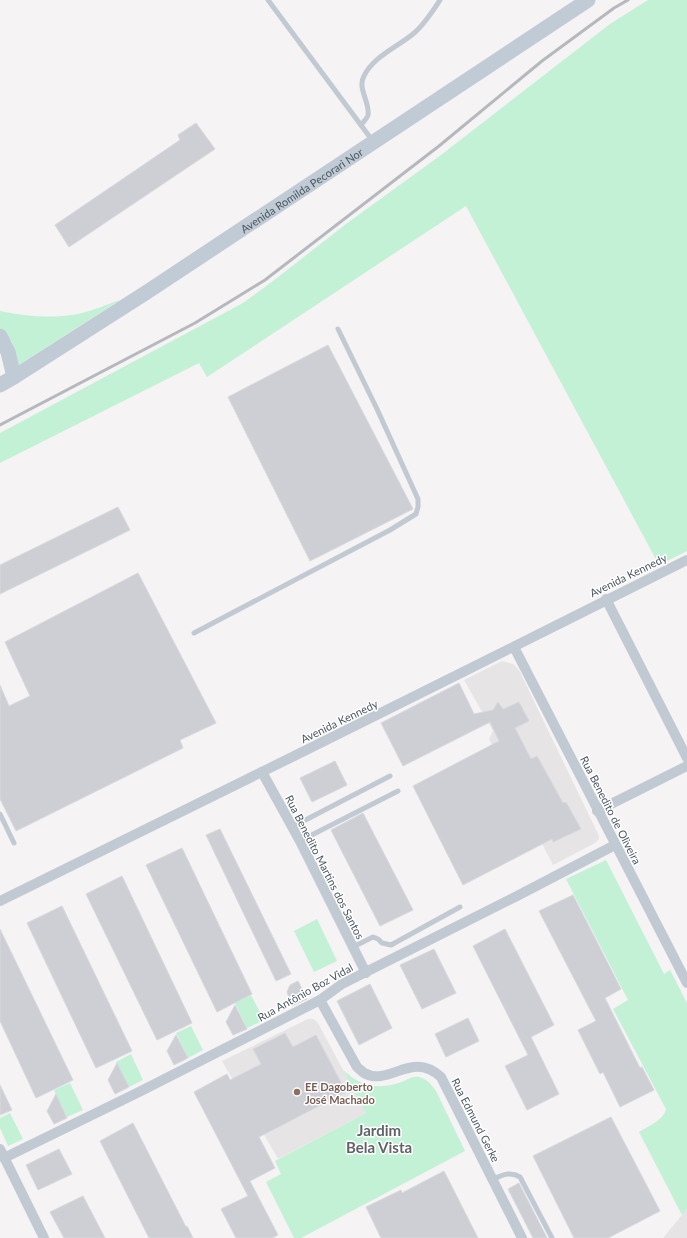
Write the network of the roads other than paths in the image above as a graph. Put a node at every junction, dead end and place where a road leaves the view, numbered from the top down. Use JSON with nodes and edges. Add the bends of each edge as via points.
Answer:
{"nodes":[{"id":1,"x":268,"y":0,"type":"edge"},
{"id":2,"x":440,"y":0,"type":"edge"},
{"id":3,"x":588,"y":0,"type":"edge"},
{"id":4,"x":361,"y":126,"type":"junction"},
{"id":5,"x":373,"y":141,"type":"junction"},
{"id":6,"x":338,"y":328,"type":"dead end"},
{"id":7,"x":0,"y":336,"type":"edge"},
{"id":8,"x":14,"y":377,"type":"junction"},
{"id":9,"x":0,"y":385,"type":"edge"},
{"id":10,"x":687,"y":560,"type":"edge"},
{"id":11,"x":606,"y":599,"type":"junction"},
{"id":12,"x":194,"y":633,"type":"dead end"},
{"id":13,"x":514,"y":647,"type":"junction"},
{"id":14,"x":687,"y":758,"type":"edge"},
{"id":15,"x":687,"y":766,"type":"edge"},
{"id":16,"x":262,"y":772,"type":"junction"},
{"id":17,"x":390,"y":776,"type":"dead end"},
{"id":18,"x":398,"y":791,"type":"dead end"},
{"id":19,"x":597,"y":811,"type":"junction"},
{"id":20,"x":0,"y":814,"type":"edge"},
{"id":21,"x":292,"y":827,"type":"junction"},
{"id":22,"x":300,"y":841,"type":"junction"},
{"id":23,"x":14,"y":843,"type":"dead end"},
{"id":24,"x":615,"y":845,"type":"junction"},
{"id":25,"x":0,"y":901,"type":"edge"},
{"id":26,"x":460,"y":907,"type":"dead end"},
{"id":27,"x":353,"y":947,"type":"junction"},
{"id":28,"x":366,"y":973,"type":"junction"},
{"id":29,"x":686,"y":977,"type":"edge"},
{"id":30,"x":320,"y":1000,"type":"junction"},
{"id":31,"x":2,"y":1153,"type":"edge"},
{"id":32,"x":493,"y":1179,"type":"junction"},
{"id":33,"x":44,"y":1238,"type":"edge"},
{"id":34,"x":522,"y":1238,"type":"edge"},
{"id":35,"x":552,"y":1238,"type":"edge"}],
"edges":[{"from":1,"to":4,"type":"lane"},
{"from":2,"to":4,"type":"lane","via":[[414,33],[370,66],[363,78],[362,89],[368,104],[368,116]]},
{"from":3,"to":5,"type":"street","name":"Avenida Romilda Pecorari Nor"},
{"from":4,"to":5,"type":"lane"},
{"from":5,"to":8,"type":"street","name":"Avenida Romilda Pecorari Nor","via":[[147,292]]},
{"from":6,"to":12,"type":"lane","via":[[418,499],[416,514]]},
{"from":7,"to":8,"type":"street","via":[[8,352]]},
{"from":8,"to":9,"type":"street","name":"Avenida Romilda Pecorari Nor"},
{"from":10,"to":11,"type":"street","name":"Avenida Kennedy"},
{"from":11,"to":13,"type":"street","name":"Avenida Kennedy"},
{"from":11,"to":14,"type":"street"},
{"from":13,"to":16,"type":"street","name":"Avenida Kennedy"},
{"from":13,"to":19,"type":"street","name":"Rua Benedito de Oliveira"},
{"from":15,"to":19,"type":"street"},
{"from":16,"to":21,"type":"street","name":"Rua Benedito Martins dos Santos"},
{"from":16,"to":25,"type":"street","name":"Avenida Kennedy"},
{"from":17,"to":21,"type":"lane"},
{"from":18,"to":22,"type":"lane"},
{"from":19,"to":24,"type":"street","name":"Rua Benedito de Oliveira"},
{"from":20,"to":23,"type":"lane"},
{"from":21,"to":22,"type":"street","name":"Rua Benedito Martins dos Santos"},
{"from":22,"to":27,"type":"street","name":"Rua Benedito Martins dos Santos"},
{"from":24,"to":28,"type":"street","name":"Rua Antônio Boz Vidal"},
{"from":24,"to":29,"type":"street","name":"Rua Benedito de Oliveira"},
{"from":26,"to":27,"type":"lane","via":[[391,945],[382,943],[372,936]]},
{"from":27,"to":28,"type":"street","name":"Rua Benedito Martins dos Santos"},
{"from":28,"to":30,"type":"street","name":"Rua Antônio Boz Vidal","via":[[342,984]]},
{"from":30,"to":31,"type":"street","name":"Rua Antônio Boz Vidal","via":[[130,1097]]},
{"from":30,"to":32,"type":"street","name":"Rua Edmund Gerke","via":[[357,1067],[365,1073],[382,1075],[414,1066],[433,1070],[441,1077]]},
{"from":31,"to":33,"type":"street"},
{"from":32,"to":34,"type":"street","name":"Rua Edmund Gerke"},
{"from":32,"to":35,"type":"lane","via":[[507,1174],[520,1177]]}]}
